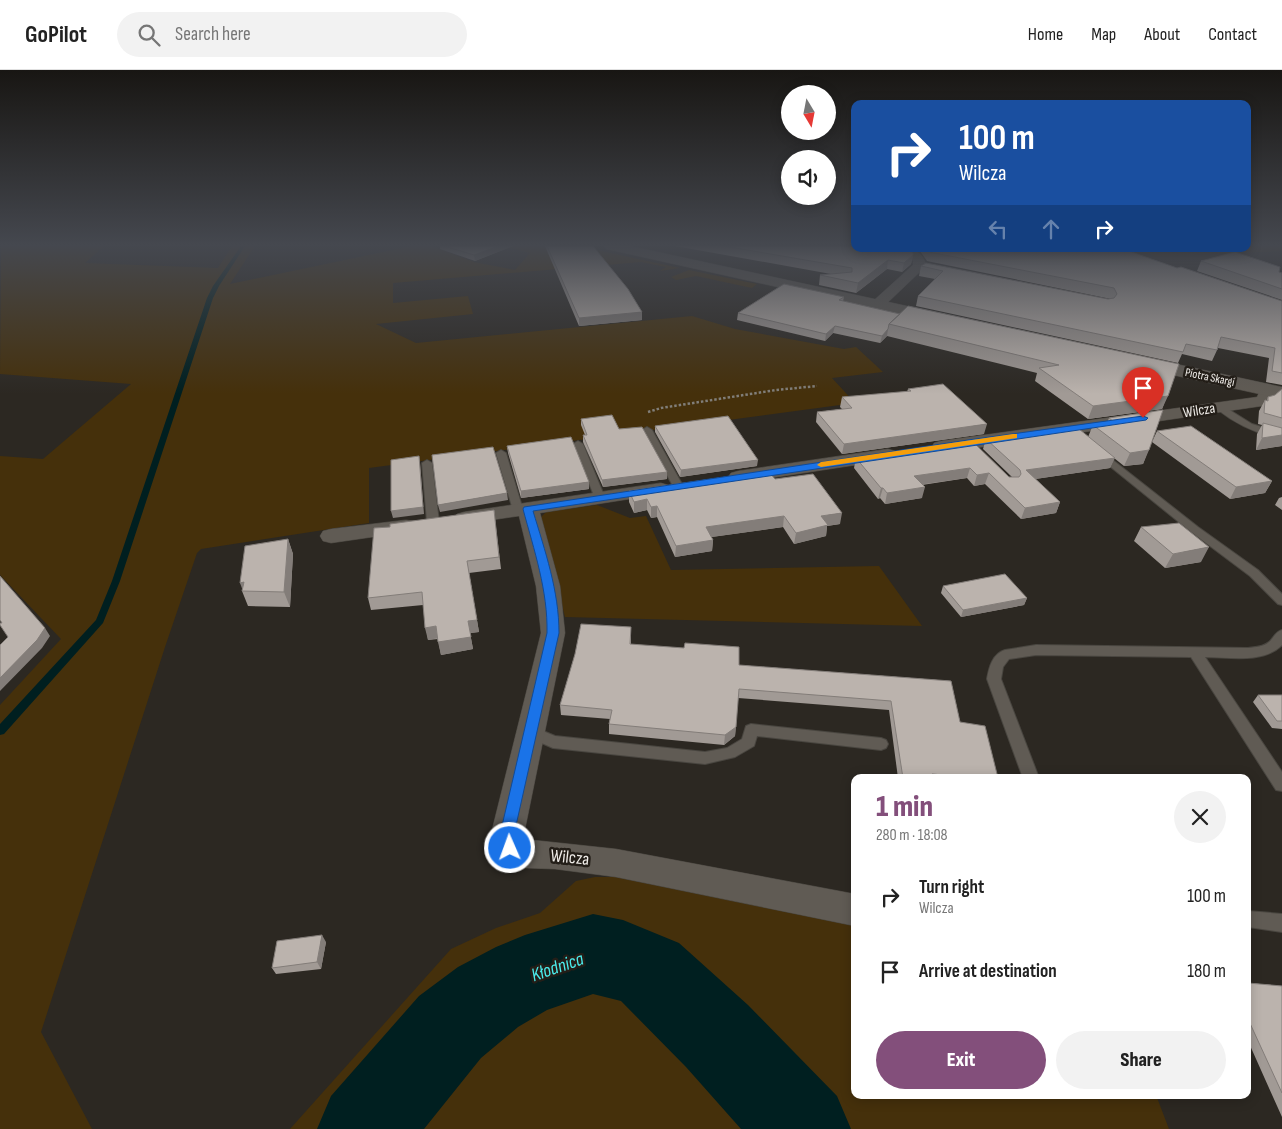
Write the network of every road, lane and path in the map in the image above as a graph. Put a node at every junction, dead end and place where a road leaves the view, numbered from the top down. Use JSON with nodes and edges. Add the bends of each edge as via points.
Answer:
{"nodes":[{"id":1,"x":834,"y":295,"type":"edge"},
{"id":2,"x":890,"y":295,"type":"edge"},
{"id":3,"x":878,"y":305,"type":"junction"},
{"id":4,"x":954,"y":322,"type":"edge"},
{"id":5,"x":1125,"y":359,"type":"edge"},
{"id":6,"x":817,"y":386,"type":"dead end"},
{"id":7,"x":1275,"y":392,"type":"edge"},
{"id":8,"x":1220,"y":407,"type":"junction"},
{"id":9,"x":647,"y":430,"type":"joint"},
{"id":10,"x":1282,"y":436,"type":"edge"},
{"id":11,"x":1080,"y":437,"type":"junction"},
{"id":12,"x":578,"y":444,"type":"dead end"},
{"id":13,"x":501,"y":453,"type":"dead end"},
{"id":14,"x":427,"y":463,"type":"dead end"},
{"id":15,"x":717,"y":480,"type":"edge"},
{"id":16,"x":698,"y":483,"type":"edge"},
{"id":17,"x":678,"y":486,"type":"junction"},
{"id":18,"x":600,"y":498,"type":"junction"},
{"id":19,"x":523,"y":510,"type":"junction"},
{"id":20,"x":433,"y":522,"type":"junction"},
{"id":21,"x":331,"y":536,"type":"dead end"},
{"id":22,"x":1282,"y":601,"type":"edge"},
{"id":23,"x":1282,"y":634,"type":"edge"},
{"id":24,"x":1195,"y":652,"type":"junction"},
{"id":25,"x":531,"y":732,"type":"junction"},
{"id":26,"x":881,"y":744,"type":"dead end"},
{"id":27,"x":1030,"y":774,"type":"edge"},
{"id":28,"x":1282,"y":785,"type":"edge"},
{"id":29,"x":851,"y":909,"type":"edge"},
{"id":30,"x":1251,"y":920,"type":"edge"},
{"id":31,"x":1282,"y":923,"type":"edge"}],
"edges":[{"from":1,"to":3,"type":"street"},
{"from":2,"to":3,"type":"street"},
{"from":3,"to":4,"type":"street"},
{"from":5,"to":7,"type":"street","name":"Piotra Skargi"},
{"from":6,"to":9,"type":"path","via":[[650,411],[639,418]]},
{"from":7,"to":8,"type":"street","name":"Wilcza","via":[[1262,401]]},
{"from":8,"to":10,"type":"lane","via":[[1252,429]]},
{"from":8,"to":11,"type":"street","name":"Wilcza"},
{"from":9,"to":17,"type":"lane"},
{"from":11,"to":15,"type":"street","name":"Wilcza","via":[[974,449],[915,451]]},
{"from":11,"to":22,"type":"lane","via":[[1254,573]]},
{"from":12,"to":18,"type":"lane"},
{"from":13,"to":19,"type":"lane"},
{"from":14,"to":20,"type":"lane"},
{"from":16,"to":17,"type":"street"},
{"from":17,"to":18,"type":"street"},
{"from":18,"to":19,"type":"street"},
{"from":19,"to":20,"type":"street"},
{"from":19,"to":25,"type":"street","name":"Wilcza","via":[[544,567],[553,612],[553,633]]},
{"from":20,"to":21,"type":"street"},
{"from":23,"to":24,"type":"lane","via":[[1272,647],[1264,651]]},
{"from":24,"to":27,"type":"lane","via":[[1036,650],[1005,655],[996,666],[994,679]]},
{"from":24,"to":28,"type":"lane"},
{"from":25,"to":26,"type":"lane","via":[[553,742],[705,758],[730,753],[743,746],[749,742],[751,730]]},
{"from":25,"to":29,"type":"street","name":"Wilcza","via":[[508,830],[510,848],[526,854],[616,863]]},
{"from":30,"to":31,"type":"lane"}]}
